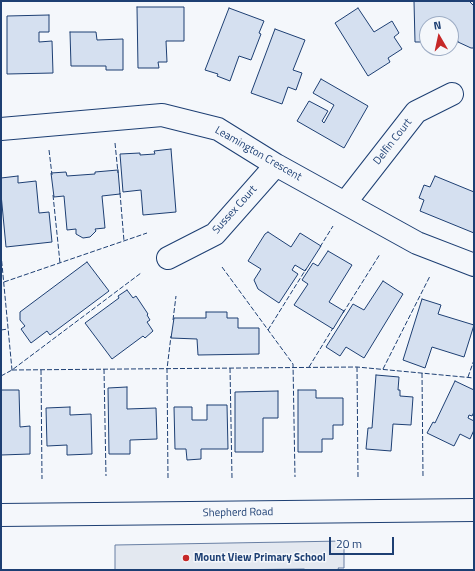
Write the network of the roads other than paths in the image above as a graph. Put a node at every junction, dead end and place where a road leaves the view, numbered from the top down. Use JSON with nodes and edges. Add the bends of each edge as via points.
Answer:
{"nodes":[{"id":1,"x":452,"y":94,"type":"dead end"},
{"id":2,"x":1,"y":129,"type":"edge"},
{"id":3,"x":276,"y":164,"type":"junction"},
{"id":4,"x":345,"y":204,"type":"junction"},
{"id":5,"x":168,"y":258,"type":"dead end"},
{"id":6,"x":474,"y":265,"type":"edge"},
{"id":7,"x":474,"y":510,"type":"edge"},
{"id":8,"x":1,"y":515,"type":"edge"}],
"edges":[{"from":1,"to":4,"type":"street","name":"Delfin Court","via":[[416,112]]},
{"from":2,"to":3,"type":"street","name":"Leamington Crescent","via":[[162,115],[218,129]]},
{"from":3,"to":4,"type":"street","name":"Leamington Crescent"},
{"from":3,"to":5,"type":"street","name":"Sussex Court","via":[[215,234]]},
{"from":4,"to":6,"type":"street","name":"Leamington Crescent","via":[[418,243]]},
{"from":7,"to":8,"type":"street","name":"Shepherd Road"}]}
